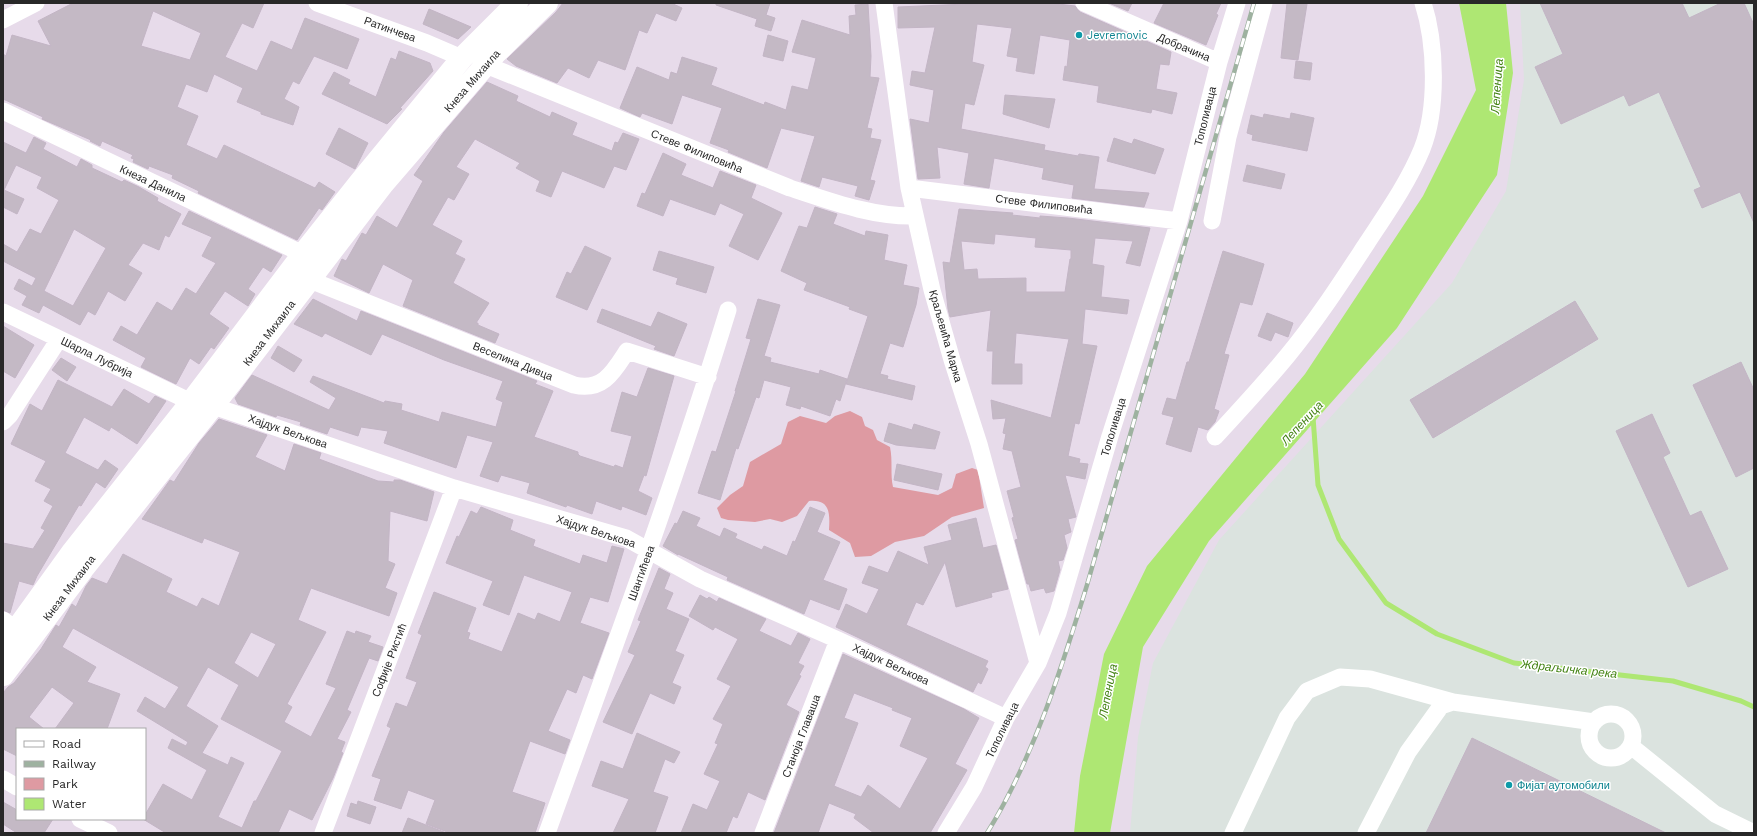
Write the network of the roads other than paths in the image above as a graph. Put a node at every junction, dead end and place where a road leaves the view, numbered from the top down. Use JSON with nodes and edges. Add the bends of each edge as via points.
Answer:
{"nodes":[{"id":1,"x":36,"y":3,"type":"edge"},
{"id":2,"x":317,"y":3,"type":"edge"},
{"id":3,"x":517,"y":3,"type":"edge"},
{"id":4,"x":547,"y":3,"type":"edge"},
{"id":5,"x":884,"y":3,"type":"edge"},
{"id":6,"x":1084,"y":3,"type":"edge"},
{"id":7,"x":1237,"y":3,"type":"edge"},
{"id":8,"x":1264,"y":3,"type":"edge"},
{"id":9,"x":1422,"y":3,"type":"edge"},
{"id":10,"x":3,"y":20,"type":"edge"},
{"id":11,"x":462,"y":58,"type":"junction"},
{"id":12,"x":1219,"y":62,"type":"junction"},
{"id":13,"x":486,"y":64,"type":"junction"},
{"id":14,"x":3,"y":111,"type":"edge"},
{"id":15,"x":909,"y":188,"type":"junction"},
{"id":16,"x":915,"y":216,"type":"junction"},
{"id":17,"x":1179,"y":221,"type":"junction"},
{"id":18,"x":1212,"y":221,"type":"dead end"},
{"id":19,"x":303,"y":254,"type":"junction"},
{"id":20,"x":310,"y":280,"type":"junction"},
{"id":21,"x":728,"y":310,"type":"dead end"},
{"id":22,"x":3,"y":312,"type":"edge"},
{"id":23,"x":59,"y":339,"type":"junction"},
{"id":24,"x":708,"y":377,"type":"junction"},
{"id":25,"x":191,"y":402,"type":"junction"},
{"id":26,"x":214,"y":406,"type":"junction"},
{"id":27,"x":3,"y":422,"type":"edge"},
{"id":28,"x":1216,"y":437,"type":"dead end"},
{"id":29,"x":454,"y":488,"type":"junction"},
{"id":30,"x":650,"y":550,"type":"junction"},
{"id":31,"x":10,"y":625,"type":"edge"},
{"id":32,"x":838,"y":640,"type":"junction"},
{"id":33,"x":3,"y":648,"type":"edge"},
{"id":34,"x":1038,"y":663,"type":"junction"},
{"id":35,"x":3,"y":674,"type":"edge"},
{"id":36,"x":1453,"y":702,"type":"junction"},
{"id":37,"x":1006,"y":718,"type":"junction"},
{"id":38,"x":1594,"y":722,"type":"junction"},
{"id":39,"x":1631,"y":746,"type":"junction"},
{"id":40,"x":3,"y":779,"type":"edge"},
{"id":41,"x":16,"y":786,"type":"edge"},
{"id":42,"x":82,"y":820,"type":"edge"},
{"id":43,"x":109,"y":833,"type":"edge"},
{"id":44,"x":323,"y":833,"type":"edge"},
{"id":45,"x":547,"y":833,"type":"edge"},
{"id":46,"x":763,"y":833,"type":"edge"},
{"id":47,"x":946,"y":833,"type":"edge"},
{"id":48,"x":1232,"y":833,"type":"edge"},
{"id":49,"x":1366,"y":833,"type":"edge"},
{"id":50,"x":1754,"y":833,"type":"edge"}],
"edges":[{"from":1,"to":10,"type":"street"},
{"from":2,"to":11,"type":"street","name":"Ратинчева"},
{"from":3,"to":11,"type":"main road","name":"Кнеза Михаила"},
{"from":4,"to":13,"type":"main road","name":"Кнеза Михаила"},
{"from":5,"to":15,"type":"street","name":"Краљевића Марка"},
{"from":6,"to":12,"type":"street","name":"Добрачина"},
{"from":7,"to":12,"type":"street","name":"Тополиваца"},
{"from":8,"to":18,"type":"street","via":[[1228,138]]},
{"from":9,"to":28,"type":"street","via":[[1426,14],[1434,71],[1432,112],[1422,149],[1403,185],[1340,284],[1289,355]]},
{"from":11,"to":19,"type":"main road","name":"Кнеза Михаила"},
{"from":12,"to":17,"type":"street","name":"Тополиваца"},
{"from":13,"to":16,"type":"street","name":"Стеве Филиповића","via":[[790,188],[881,214]]},
{"from":13,"to":20,"type":"main road","name":"Кнеза Михаила","via":[[383,184]]},
{"from":14,"to":19,"type":"street","name":"Кнеза Данила"},
{"from":15,"to":16,"type":"street","name":"Краљевића Марка"},
{"from":15,"to":17,"type":"street","name":"Стеве Филиповића"},
{"from":16,"to":34,"type":"street","name":"Краљевића Марка","via":[[932,290],[979,444]]},
{"from":17,"to":34,"type":"street","name":"Тополиваца","via":[[1110,436],[1058,613]]},
{"from":19,"to":25,"type":"main road","name":"Кнеза Михаила"},
{"from":20,"to":24,"type":"street","name":"Веселина Дивца","via":[[574,385],[588,387],[600,383],[610,376],[627,351]]},
{"from":20,"to":26,"type":"main road","name":"Кнеза Михаила"},
{"from":21,"to":24,"type":"street","name":"Шантићева"},
{"from":22,"to":23,"type":"street","name":"Шарла Лубрија"},
{"from":23,"to":25,"type":"street","name":"Шарла Лубрија"},
{"from":23,"to":27,"type":"street"},
{"from":24,"to":30,"type":"street","name":"Шантићева"},
{"from":25,"to":31,"type":"main road","name":"Кнеза Михаила","via":[[73,551]]},
{"from":26,"to":29,"type":"street","name":"Хајдук Вељкова"},
{"from":26,"to":35,"type":"main road","name":"Кнеза Михаила","via":[[83,568]]},
{"from":29,"to":30,"type":"street","name":"Хајдук Вељкова","via":[[626,538]]},
{"from":29,"to":44,"type":"street","name":"Софије Ристић"},
{"from":30,"to":32,"type":"street","name":"Хајдук Вељкова","via":[[700,579]]},
{"from":30,"to":45,"type":"street","name":"Шантићева"},
{"from":31,"to":33,"type":"main road","name":"Кнеза Михаила"},
{"from":32,"to":37,"type":"street","name":"Хајдук Вељкова"},
{"from":32,"to":46,"type":"street","name":"Станоја Главаша"},
{"from":34,"to":37,"type":"street","name":"Тополиваца"},
{"from":36,"to":38,"type":"street"},
{"from":36,"to":48,"type":"street","via":[[1370,680],[1340,677],[1307,691],[1287,718]]},
{"from":36,"to":49,"type":"street","via":[[1441,706],[1408,752]]},
{"from":37,"to":47,"type":"street","name":"Тополиваца","via":[[974,787]]},
{"from":38,"to":39,"type":"street","via":[[1606,714],[1620,716],[1626,720],[1632,732]]},
{"from":38,"to":39,"type":"street","via":[[1588,736],[1599,755],[1606,758],[1620,756]]},
{"from":39,"to":50,"type":"street","via":[[1715,814]]},
{"from":40,"to":41,"type":"street"},
{"from":42,"to":43,"type":"street"}]}
